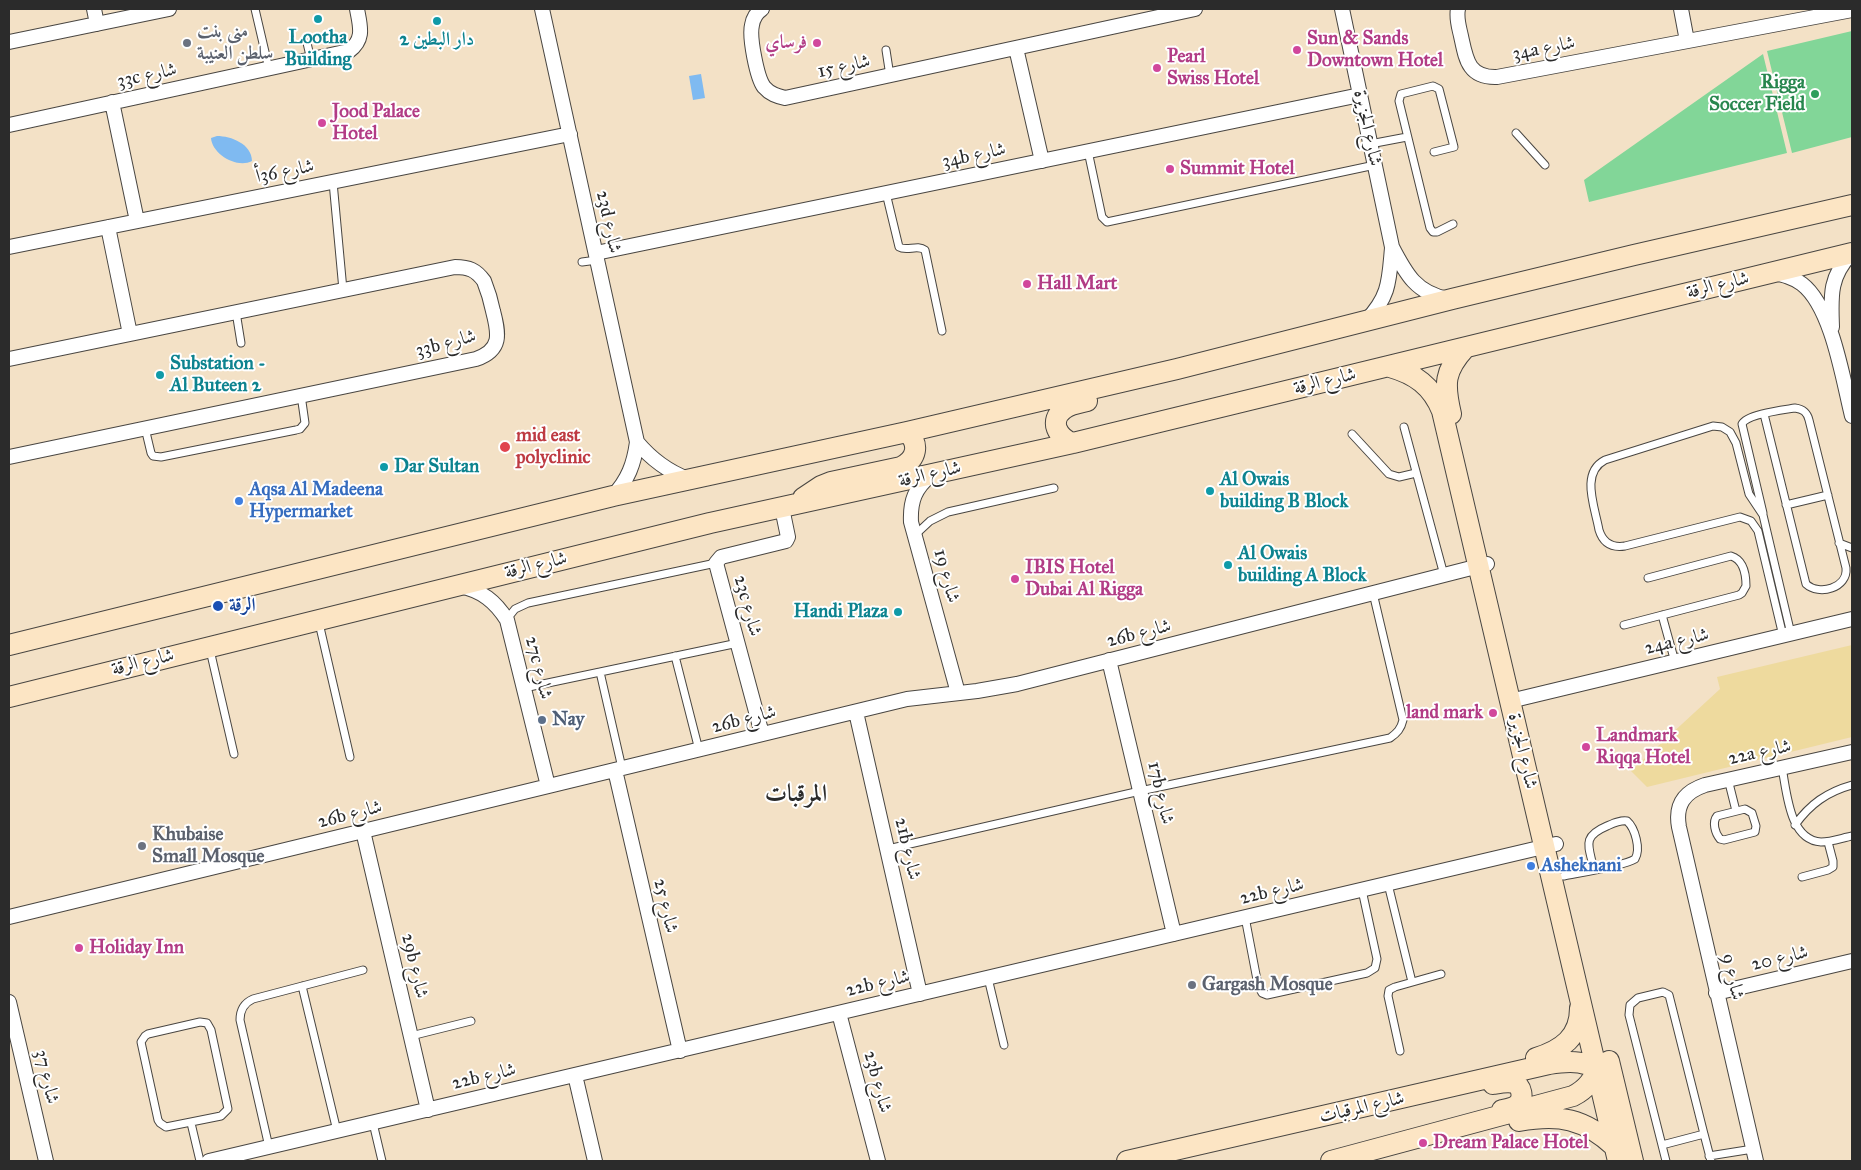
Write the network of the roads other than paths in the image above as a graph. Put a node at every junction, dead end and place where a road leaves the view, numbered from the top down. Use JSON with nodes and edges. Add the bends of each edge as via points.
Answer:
{"nodes":[{"id":1,"x":94,"y":9,"type":"edge"},
{"id":2,"x":169,"y":9,"type":"edge"},
{"id":3,"x":255,"y":9,"type":"edge"},
{"id":4,"x":357,"y":9,"type":"edge"},
{"id":5,"x":542,"y":9,"type":"edge"},
{"id":6,"x":762,"y":9,"type":"edge"},
{"id":7,"x":1195,"y":9,"type":"edge"},
{"id":8,"x":1342,"y":9,"type":"edge"},
{"id":9,"x":1458,"y":9,"type":"edge"},
{"id":10,"x":1681,"y":9,"type":"edge"},
{"id":11,"x":1852,"y":10,"type":"edge"},
{"id":12,"x":97,"y":24,"type":"junction"},
{"id":13,"x":1687,"y":41,"type":"junction"},
{"id":14,"x":9,"y":42,"type":"edge"},
{"id":15,"x":307,"y":44,"type":"dead end"},
{"id":16,"x":1016,"y":48,"type":"junction"},
{"id":17,"x":886,"y":50,"type":"dead end"},
{"id":18,"x":311,"y":60,"type":"junction"},
{"id":19,"x":269,"y":69,"type":"junction"},
{"id":20,"x":890,"y":76,"type":"junction"},
{"id":21,"x":1360,"y":95,"type":"junction"},
{"id":22,"x":112,"y":102,"type":"junction"},
{"id":23,"x":9,"y":125,"type":"edge"},
{"id":24,"x":1516,"y":133,"type":"dead end"},
{"id":25,"x":570,"y":134,"type":"junction"},
{"id":26,"x":1408,"y":137,"type":"junction"},
{"id":27,"x":1370,"y":144,"type":"junction"},
{"id":28,"x":1088,"y":151,"type":"junction"},
{"id":29,"x":1434,"y":152,"type":"dead end"},
{"id":30,"x":1042,"y":161,"type":"junction"},
{"id":31,"x":1375,"y":165,"type":"junction"},
{"id":32,"x":1545,"y":165,"type":"dead end"},
{"id":33,"x":333,"y":182,"type":"junction"},
{"id":34,"x":886,"y":193,"type":"junction"},
{"id":35,"x":1852,"y":205,"type":"edge"},
{"id":36,"x":137,"y":221,"type":"junction"},
{"id":37,"x":1452,"y":224,"type":"dead end"},
{"id":38,"x":108,"y":227,"type":"junction"},
{"id":39,"x":9,"y":247,"type":"edge"},
{"id":40,"x":1392,"y":247,"type":"junction"},
{"id":41,"x":1852,"y":253,"type":"edge"},
{"id":42,"x":596,"y":257,"type":"junction"},
{"id":43,"x":582,"y":262,"type":"dead end"},
{"id":44,"x":1773,"y":272,"type":"junction"},
{"id":45,"x":343,"y":290,"type":"junction"},
{"id":46,"x":1452,"y":300,"type":"junction"},
{"id":47,"x":236,"y":312,"type":"junction"},
{"id":48,"x":1366,"y":321,"type":"junction"},
{"id":49,"x":942,"y":330,"type":"dead end"},
{"id":50,"x":130,"y":334,"type":"junction"},
{"id":51,"x":1832,"y":335,"type":"junction"},
{"id":52,"x":241,"y":343,"type":"dead end"},
{"id":53,"x":1465,"y":348,"type":"junction"},
{"id":54,"x":9,"y":359,"type":"edge"},
{"id":55,"x":1390,"y":367,"type":"junction"},
{"id":56,"x":1177,"y":369,"type":"junction"},
{"id":57,"x":301,"y":396,"type":"junction"},
{"id":58,"x":1764,"y":414,"type":"junction"},
{"id":59,"x":1852,"y":416,"type":"edge"},
{"id":60,"x":1404,"y":427,"type":"dead end"},
{"id":61,"x":145,"y":428,"type":"junction"},
{"id":62,"x":908,"y":432,"type":"junction"},
{"id":63,"x":1352,"y":434,"type":"dead end"},
{"id":64,"x":637,"y":442,"type":"junction"},
{"id":65,"x":1073,"y":443,"type":"junction"},
{"id":66,"x":9,"y":457,"type":"edge"},
{"id":67,"x":1416,"y":473,"type":"junction"},
{"id":68,"x":931,"y":474,"type":"junction"},
{"id":69,"x":689,"y":480,"type":"junction"},
{"id":70,"x":1054,"y":488,"type":"dead end"},
{"id":71,"x":1828,"y":495,"type":"junction"},
{"id":72,"x":614,"y":496,"type":"junction"},
{"id":73,"x":1786,"y":505,"type":"junction"},
{"id":74,"x":790,"y":506,"type":"junction"},
{"id":75,"x":1763,"y":515,"type":"junction"},
{"id":76,"x":915,"y":535,"type":"junction"},
{"id":77,"x":1840,"y":543,"type":"junction"},
{"id":78,"x":1852,"y":548,"type":"edge"},
{"id":79,"x":716,"y":563,"type":"junction"},
{"id":80,"x":1483,"y":565,"type":"junction"},
{"id":81,"x":1444,"y":575,"type":"junction"},
{"id":82,"x":1648,"y":578,"type":"dead end"},
{"id":83,"x":457,"y":586,"type":"junction"},
{"id":84,"x":1372,"y":593,"type":"junction"},
{"id":85,"x":1662,"y":615,"type":"junction"},
{"id":86,"x":1852,"y":619,"type":"edge"},
{"id":87,"x":319,"y":620,"type":"junction"},
{"id":88,"x":506,"y":620,"type":"junction"},
{"id":89,"x":1624,"y":625,"type":"dead end"},
{"id":90,"x":1787,"y":635,"type":"junction"},
{"id":91,"x":738,"y":643,"type":"junction"},
{"id":92,"x":9,"y":645,"type":"edge"},
{"id":93,"x":209,"y":647,"type":"junction"},
{"id":94,"x":675,"y":656,"type":"junction"},
{"id":95,"x":1109,"y":660,"type":"junction"},
{"id":96,"x":1675,"y":662,"type":"junction"},
{"id":97,"x":600,"y":672,"type":"junction"},
{"id":98,"x":524,"y":688,"type":"junction"},
{"id":99,"x":958,"y":693,"type":"junction"},
{"id":100,"x":9,"y":697,"type":"edge"},
{"id":101,"x":1515,"y":700,"type":"junction"},
{"id":102,"x":856,"y":712,"type":"junction"},
{"id":103,"x":762,"y":734,"type":"junction"},
{"id":104,"x":699,"y":750,"type":"junction"},
{"id":105,"x":1852,"y":752,"type":"edge"},
{"id":106,"x":234,"y":754,"type":"dead end"},
{"id":107,"x":350,"y":757,"type":"dead end"},
{"id":108,"x":1782,"y":768,"type":"junction"},
{"id":109,"x":618,"y":769,"type":"junction"},
{"id":110,"x":1728,"y":780,"type":"junction"},
{"id":111,"x":1852,"y":785,"type":"edge"},
{"id":112,"x":548,"y":786,"type":"junction"},
{"id":113,"x":1140,"y":791,"type":"junction"},
{"id":114,"x":1681,"y":800,"type":"joint"},
{"id":115,"x":1736,"y":811,"type":"junction"},
{"id":116,"x":1795,"y":825,"type":"junction"},
{"id":117,"x":363,"y":831,"type":"junction"},
{"id":118,"x":1852,"y":836,"type":"edge"},
{"id":119,"x":1828,"y":842,"type":"junction"},
{"id":120,"x":1550,"y":846,"type":"junction"},
{"id":121,"x":888,"y":850,"type":"junction"},
{"id":122,"x":1594,"y":870,"type":"junction"},
{"id":123,"x":1564,"y":876,"type":"junction"},
{"id":124,"x":1802,"y":877,"type":"dead end"},
{"id":125,"x":1388,"y":884,"type":"junction"},
{"id":126,"x":1362,"y":890,"type":"junction"},
{"id":127,"x":9,"y":917,"type":"edge"},
{"id":128,"x":1245,"y":917,"type":"junction"},
{"id":129,"x":1174,"y":934,"type":"junction"},
{"id":130,"x":1852,"y":961,"type":"edge"},
{"id":131,"x":363,"y":970,"type":"dead end"},
{"id":132,"x":1440,"y":974,"type":"dead end"},
{"id":133,"x":988,"y":978,"type":"junction"},
{"id":134,"x":1412,"y":982,"type":"junction"},
{"id":135,"x":302,"y":986,"type":"junction"},
{"id":136,"x":1716,"y":993,"type":"junction"},
{"id":137,"x":920,"y":994,"type":"junction"},
{"id":138,"x":1580,"y":1001,"type":"junction"},
{"id":139,"x":9,"y":1002,"type":"edge"},
{"id":140,"x":839,"y":1013,"type":"junction"},
{"id":141,"x":471,"y":1021,"type":"dead end"},
{"id":142,"x":411,"y":1036,"type":"junction"},
{"id":143,"x":1004,"y":1045,"type":"dead end"},
{"id":144,"x":1605,"y":1046,"type":"junction"},
{"id":145,"x":680,"y":1050,"type":"junction"},
{"id":146,"x":1400,"y":1051,"type":"dead end"},
{"id":147,"x":16,"y":1061,"type":"edge"},
{"id":148,"x":1598,"y":1069,"type":"junction"},
{"id":149,"x":575,"y":1075,"type":"junction"},
{"id":150,"x":1470,"y":1083,"type":"junction"},
{"id":151,"x":1437,"y":1091,"type":"junction"},
{"id":152,"x":428,"y":1110,"type":"junction"},
{"id":153,"x":373,"y":1122,"type":"junction"},
{"id":154,"x":190,"y":1123,"type":"junction"},
{"id":155,"x":1468,"y":1124,"type":"junction"},
{"id":156,"x":337,"y":1131,"type":"junction"},
{"id":157,"x":1704,"y":1134,"type":"junction"},
{"id":158,"x":1662,"y":1145,"type":"junction"},
{"id":159,"x":269,"y":1147,"type":"junction"},
{"id":160,"x":1754,"y":1155,"type":"edge"},
{"id":161,"x":1620,"y":1156,"type":"edge"},
{"id":162,"x":1710,"y":1159,"type":"edge"},
{"id":163,"x":224,"y":1160,"type":"edge"},
{"id":164,"x":46,"y":1161,"type":"edge"},
{"id":165,"x":200,"y":1161,"type":"edge"},
{"id":166,"x":209,"y":1161,"type":"edge"},
{"id":167,"x":382,"y":1161,"type":"edge"},
{"id":168,"x":595,"y":1161,"type":"edge"},
{"id":169,"x":878,"y":1161,"type":"edge"},
{"id":170,"x":1127,"y":1161,"type":"edge"},
{"id":171,"x":1317,"y":1161,"type":"edge"},
{"id":172,"x":1331,"y":1161,"type":"edge"},
{"id":173,"x":1633,"y":1161,"type":"edge"},
{"id":174,"x":1666,"y":1161,"type":"edge"}],
"edges":[{"from":1,"to":12,"type":"street"},
{"from":2,"to":12,"type":"street"},
{"from":3,"to":19,"type":"lane"},
{"from":4,"to":18,"type":"street","name":"33c شارع","via":[[361,33],[355,46],[349,51]]},
{"from":5,"to":25,"type":"street","name":"23d شارع"},
{"from":6,"to":20,"type":"street","name":"شارع 15","via":[[751,27],[752,36],[763,86],[776,96],[793,97]]},
{"from":7,"to":16,"type":"street","name":"شارع 15"},
{"from":8,"to":21,"type":"street","name":"شارع الجزيرة"},
{"from":9,"to":13,"type":"street","name":"34a شارع","via":[[1457,20],[1468,63],[1480,75],[1488,77]]},
{"from":10,"to":13,"type":"street"},
{"from":11,"to":13,"type":"street","name":"34a شارع"},
{"from":12,"to":14,"type":"street"},
{"from":15,"to":18,"type":"lane"},
{"from":16,"to":20,"type":"street","name":"شارع 15"},
{"from":16,"to":30,"type":"street"},
{"from":17,"to":20,"type":"lane"},
{"from":18,"to":19,"type":"street","name":"33c شارع"},
{"from":19,"to":22,"type":"street","name":"33c شارع"},
{"from":21,"to":27,"type":"street","name":"شارع الجزيرة"},
{"from":21,"to":28,"type":"street","name":"34b شارع"},
{"from":22,"to":23,"type":"street","name":"33c شارع"},
{"from":22,"to":36,"type":"street","name":"33c شارع"},
{"from":24,"to":32,"type":"lane"},
{"from":25,"to":33,"type":"street","name":"شارع 36أ"},
{"from":25,"to":42,"type":"street","name":"23d شارع"},
{"from":26,"to":27,"type":"lane"},
{"from":26,"to":29,"type":"lane","via":[[1400,96],[1438,87],[1454,147]]},
{"from":26,"to":37,"type":"lane","via":[[1430,228],[1437,232]]},
{"from":27,"to":31,"type":"street","name":"شارع الجزيرة"},
{"from":28,"to":30,"type":"street","name":"34b شارع"},
{"from":28,"to":31,"type":"lane","via":[[1102,217],[1107,222]]},
{"from":30,"to":34,"type":"street","name":"34b شارع"},
{"from":31,"to":40,"type":"street","name":"شارع الجزيرة"},
{"from":33,"to":36,"type":"street","name":"شارع 36أ"},
{"from":33,"to":45,"type":"lane"},
{"from":34,"to":42,"type":"street","name":"34b شارع"},
{"from":34,"to":49,"type":"lane","via":[[899,247],[904,250],[921,247],[925,250]]},
{"from":35,"to":46,"type":"street"},
{"from":36,"to":38,"type":"street","name":"شارع 36أ"},
{"from":38,"to":39,"type":"street","name":"شارع 36أ"},
{"from":38,"to":50,"type":"street"},
{"from":40,"to":46,"type":"street","name":"شارع الجزيرة","via":[[1411,279],[1422,290]]},
{"from":40,"to":48,"type":"street","name":"شارع الجزيرة","via":[[1389,283],[1384,298]]},
{"from":41,"to":44,"type":"street","name":"شارع الرقة"},
{"from":41,"to":51,"type":"street","via":[[1841,264],[1831,291]]},
{"from":42,"to":43,"type":"lane"},
{"from":42,"to":64,"type":"street","name":"23d شارع"},
{"from":44,"to":51,"type":"street","via":[[1802,284],[1813,295]]},
{"from":44,"to":53,"type":"street","name":"شارع الرقة"},
{"from":45,"to":47,"type":"street","name":"33b شارع"},
{"from":45,"to":57,"type":"street","name":"33b شارع","via":[[455,267],[472,269],[488,289],[497,324],[496,343],[492,350],[476,359]]},
{"from":46,"to":48,"type":"street"},
{"from":47,"to":50,"type":"street","name":"33b شارع"},
{"from":47,"to":52,"type":"lane"},
{"from":48,"to":56,"type":"street"},
{"from":50,"to":54,"type":"street","name":"33b شارع"},
{"from":51,"to":59,"type":"street"},
{"from":53,"to":55,"type":"street","name":"شارع الرقة"},
{"from":53,"to":80,"type":"street","name":"شارع الجزيرة","via":[[1454,360],[1446,388]]},
{"from":55,"to":65,"type":"street","name":"شارع الرقة"},
{"from":55,"to":80,"type":"street","name":"شارع الجزيرة","via":[[1419,379],[1439,403]]},
{"from":56,"to":62,"type":"street"},
{"from":56,"to":65,"type":"street","via":[[1151,385],[1062,410],[1056,426],[1059,434]]},
{"from":57,"to":61,"type":"street","name":"33b شارع"},
{"from":57,"to":61,"type":"lane","via":[[305,423],[296,430],[161,457],[151,453]]},
{"from":58,"to":71,"type":"lane","via":[[1795,408],[1808,415]]},
{"from":58,"to":73,"type":"lane"},
{"from":58,"to":75,"type":"lane","via":[[1746,419],[1741,427]]},
{"from":60,"to":67,"type":"lane"},
{"from":61,"to":66,"type":"street","name":"33b شارع"},
{"from":62,"to":69,"type":"street"},
{"from":62,"to":74,"type":"street","via":[[916,444],[916,452],[908,464],[831,482]]},
{"from":63,"to":67,"type":"lane","via":[[1389,474],[1398,478]]},
{"from":64,"to":69,"type":"street","via":[[660,465]]},
{"from":64,"to":72,"type":"street","name":"23d شارع","via":[[631,472]]},
{"from":65,"to":68,"type":"street","name":"شارع الرقة"},
{"from":67,"to":81,"type":"lane"},
{"from":68,"to":74,"type":"street","name":"شارع الرقة"},
{"from":68,"to":76,"type":"street","name":"شارع 19","via":[[914,495],[910,509]]},
{"from":69,"to":72,"type":"street"},
{"from":70,"to":76,"type":"lane","via":[[948,512],[930,521]]},
{"from":71,"to":73,"type":"lane"},
{"from":71,"to":77,"type":"lane"},
{"from":72,"to":92,"type":"street"},
{"from":73,"to":77,"type":"lane","via":[[1803,579],[1810,588],[1822,590],[1845,580],[1847,574]]},
{"from":74,"to":79,"type":"street","name":"23c شارع","via":[[786,541],[721,557]]},
{"from":74,"to":83,"type":"street","name":"شارع الرقة"},
{"from":75,"to":90,"type":"lane"},
{"from":75,"to":90,"type":"lane","via":[[1749,494],[1734,437],[1722,427],[1713,426],[1605,460],[1591,473],[1590,486],[1599,530],[1611,546],[1625,546],[1740,517],[1751,521],[1758,530]]},
{"from":76,"to":99,"type":"street","name":"شارع 19"},
{"from":77,"to":78,"type":"lane"},
{"from":79,"to":88,"type":"lane","via":[[528,604],[515,609]]},
{"from":79,"to":91,"type":"street","name":"23c شارع"},
{"from":80,"to":81,"type":"street","name":"26b شارع"},
{"from":80,"to":101,"type":"street","name":"شارع الجزيرة"},
{"from":81,"to":84,"type":"street","name":"26b شارع"},
{"from":82,"to":85,"type":"lane","via":[[1726,557],[1736,558],[1742,565],[1746,586],[1742,594]]},
{"from":83,"to":87,"type":"street","name":"شارع الرقة"},
{"from":83,"to":88,"type":"street","name":"27c شارع","via":[[486,596],[498,606]]},
{"from":84,"to":95,"type":"street","name":"26b شارع"},
{"from":84,"to":113,"type":"lane","via":[[1402,712],[1401,728],[1396,734],[1390,738]]},
{"from":85,"to":89,"type":"lane"},
{"from":85,"to":96,"type":"lane"},
{"from":86,"to":90,"type":"street","name":"24a شارع"},
{"from":87,"to":93,"type":"street","name":"شارع الرقة"},
{"from":87,"to":107,"type":"lane"},
{"from":88,"to":98,"type":"street","name":"27c شارع"},
{"from":90,"to":96,"type":"street","name":"24a شارع"},
{"from":91,"to":94,"type":"lane"},
{"from":91,"to":103,"type":"street","name":"23c شارع"},
{"from":93,"to":100,"type":"street","name":"شارع الرقة"},
{"from":93,"to":106,"type":"lane"},
{"from":94,"to":97,"type":"lane"},
{"from":94,"to":104,"type":"lane"},
{"from":95,"to":99,"type":"street","name":"26b شارع","via":[[1007,686]]},
{"from":95,"to":113,"type":"street","name":"17b شارع"},
{"from":96,"to":101,"type":"street","name":"24a شارع"},
{"from":97,"to":98,"type":"lane"},
{"from":97,"to":109,"type":"lane"},
{"from":98,"to":112,"type":"street","name":"27c شارع"},
{"from":99,"to":102,"type":"street","name":"26b شارع","via":[[906,699]]},
{"from":101,"to":120,"type":"street","name":"شارع الجزيرة"},
{"from":102,"to":103,"type":"street","name":"26b شارع"},
{"from":102,"to":121,"type":"street","name":"21b شارع"},
{"from":103,"to":104,"type":"street","name":"26b شارع"},
{"from":104,"to":109,"type":"street","name":"26b شارع"},
{"from":105,"to":108,"type":"street","name":"22a شارع"},
{"from":108,"to":110,"type":"street","name":"22a شارع"},
{"from":108,"to":116,"type":"lane"},
{"from":109,"to":112,"type":"street","name":"26b شارع"},
{"from":109,"to":145,"type":"street","name":"شارع 25"},
{"from":110,"to":114,"type":"street","name":"22a شارع","via":[[1696,788]]},
{"from":110,"to":115,"type":"lane"},
{"from":111,"to":116,"type":"lane","via":[[1823,797]]},
{"from":112,"to":117,"type":"street","name":"26b شارع"},
{"from":113,"to":121,"type":"lane"},
{"from":113,"to":129,"type":"street","name":"17b شارع"},
{"from":114,"to":136,"type":"street","name":"شارع 9","via":[[1677,818]]},
{"from":115,"to":115,"type":"lane","via":[[1715,818],[1720,839],[1755,832],[1750,810]]},
{"from":116,"to":119,"type":"lane","via":[[1810,839]]},
{"from":117,"to":127,"type":"street","name":"26b شارع"},
{"from":117,"to":142,"type":"street","name":"29b شارع"},
{"from":118,"to":119,"type":"lane"},
{"from":119,"to":124,"type":"lane","via":[[1833,867]]},
{"from":120,"to":123,"type":"street","name":"شارع الجزيرة"},
{"from":120,"to":125,"type":"street","name":"22b شارع"},
{"from":120,"to":138,"type":"street","name":"شارع الجزيرة"},
{"from":121,"to":137,"type":"street","name":"21b شارع"},
{"from":122,"to":122,"type":"lane","via":[[1635,859],[1638,851],[1627,821],[1596,831],[1590,837]]},
{"from":122,"to":123,"type":"lane"},
{"from":123,"to":144,"type":"street","name":"شارع الجزيرة"},
{"from":125,"to":126,"type":"street","name":"22b شارع"},
{"from":125,"to":134,"type":"lane"},
{"from":126,"to":128,"type":"street","name":"22b شارع"},
{"from":126,"to":128,"type":"lane","via":[[1377,959],[1376,968],[1368,973],[1267,995],[1258,985]]},
{"from":128,"to":129,"type":"street","name":"22b شارع"},
{"from":129,"to":133,"type":"street","name":"22b شارع"},
{"from":130,"to":136,"type":"street","name":"شارع 20"},
{"from":131,"to":135,"type":"lane"},
{"from":132,"to":134,"type":"lane"},
{"from":133,"to":137,"type":"street","name":"22b شارع"},
{"from":133,"to":143,"type":"lane"},
{"from":134,"to":146,"type":"lane","via":[[1392,988],[1388,993]]},
{"from":135,"to":156,"type":"lane"},
{"from":135,"to":159,"type":"lane","via":[[247,1002],[240,1013]]},
{"from":136,"to":160,"type":"street","name":"شارع 9"},
{"from":137,"to":140,"type":"street","name":"22b شارع"},
{"from":138,"to":148,"type":"street","name":"شارع الجزيرة"},
{"from":138,"to":150,"type":"street","via":[[1576,1030],[1556,1051],[1486,1072]]},
{"from":139,"to":147,"type":"street","name":"شارع 37"},
{"from":140,"to":145,"type":"street","name":"22b شارع"},
{"from":140,"to":169,"type":"street","name":"23b شارع"},
{"from":141,"to":142,"type":"lane"},
{"from":142,"to":152,"type":"street","name":"29b شارع"},
{"from":144,"to":148,"type":"street"},
{"from":144,"to":173,"type":"street","name":"شارع الجزيرة"},
{"from":145,"to":149,"type":"street","name":"22b شارع"},
{"from":147,"to":164,"type":"street","name":"شارع 37"},
{"from":148,"to":150,"type":"street","name":"شارع المرقبات","via":[[1582,1063],[1561,1062]]},
{"from":148,"to":155,"type":"street","via":[[1586,1088],[1573,1096]]},
{"from":148,"to":161,"type":"street","name":"شارع الجزيرة"},
{"from":149,"to":152,"type":"street","name":"22b شارع"},
{"from":149,"to":168,"type":"street"},
{"from":150,"to":151,"type":"street","name":"شارع المرقبات"},
{"from":151,"to":170,"type":"street","name":"شارع المرقبات"},
{"from":151,"to":171,"type":"street","via":[[1512,1082],[1518,1086],[1521,1099],[1511,1108],[1378,1141]]},
{"from":152,"to":153,"type":"street","name":"22b شارع"},
{"from":153,"to":156,"type":"street","name":"22b شارع"},
{"from":153,"to":167,"type":"lane"},
{"from":154,"to":154,"type":"lane","via":[[221,1116],[228,1109],[211,1030],[204,1022],[148,1034],[141,1042],[160,1123],[166,1128]]},
{"from":154,"to":165,"type":"lane"},
{"from":155,"to":161,"type":"street","via":[[1485,1127],[1539,1118],[1572,1120],[1602,1135]]},
{"from":155,"to":172,"type":"street"},
{"from":156,"to":159,"type":"street","name":"22b شارع"},
{"from":157,"to":158,"type":"lane"},
{"from":157,"to":158,"type":"lane","via":[[1671,999],[1666,993],[1659,992],[1638,998],[1629,1010]]},
{"from":157,"to":162,"type":"lane"},
{"from":158,"to":174,"type":"lane"},
{"from":159,"to":163,"type":"street","name":"22b شارع"},
{"from":160,"to":162,"type":"lane"},
{"from":163,"to":166,"type":"street","name":"22b شارع"}]}
